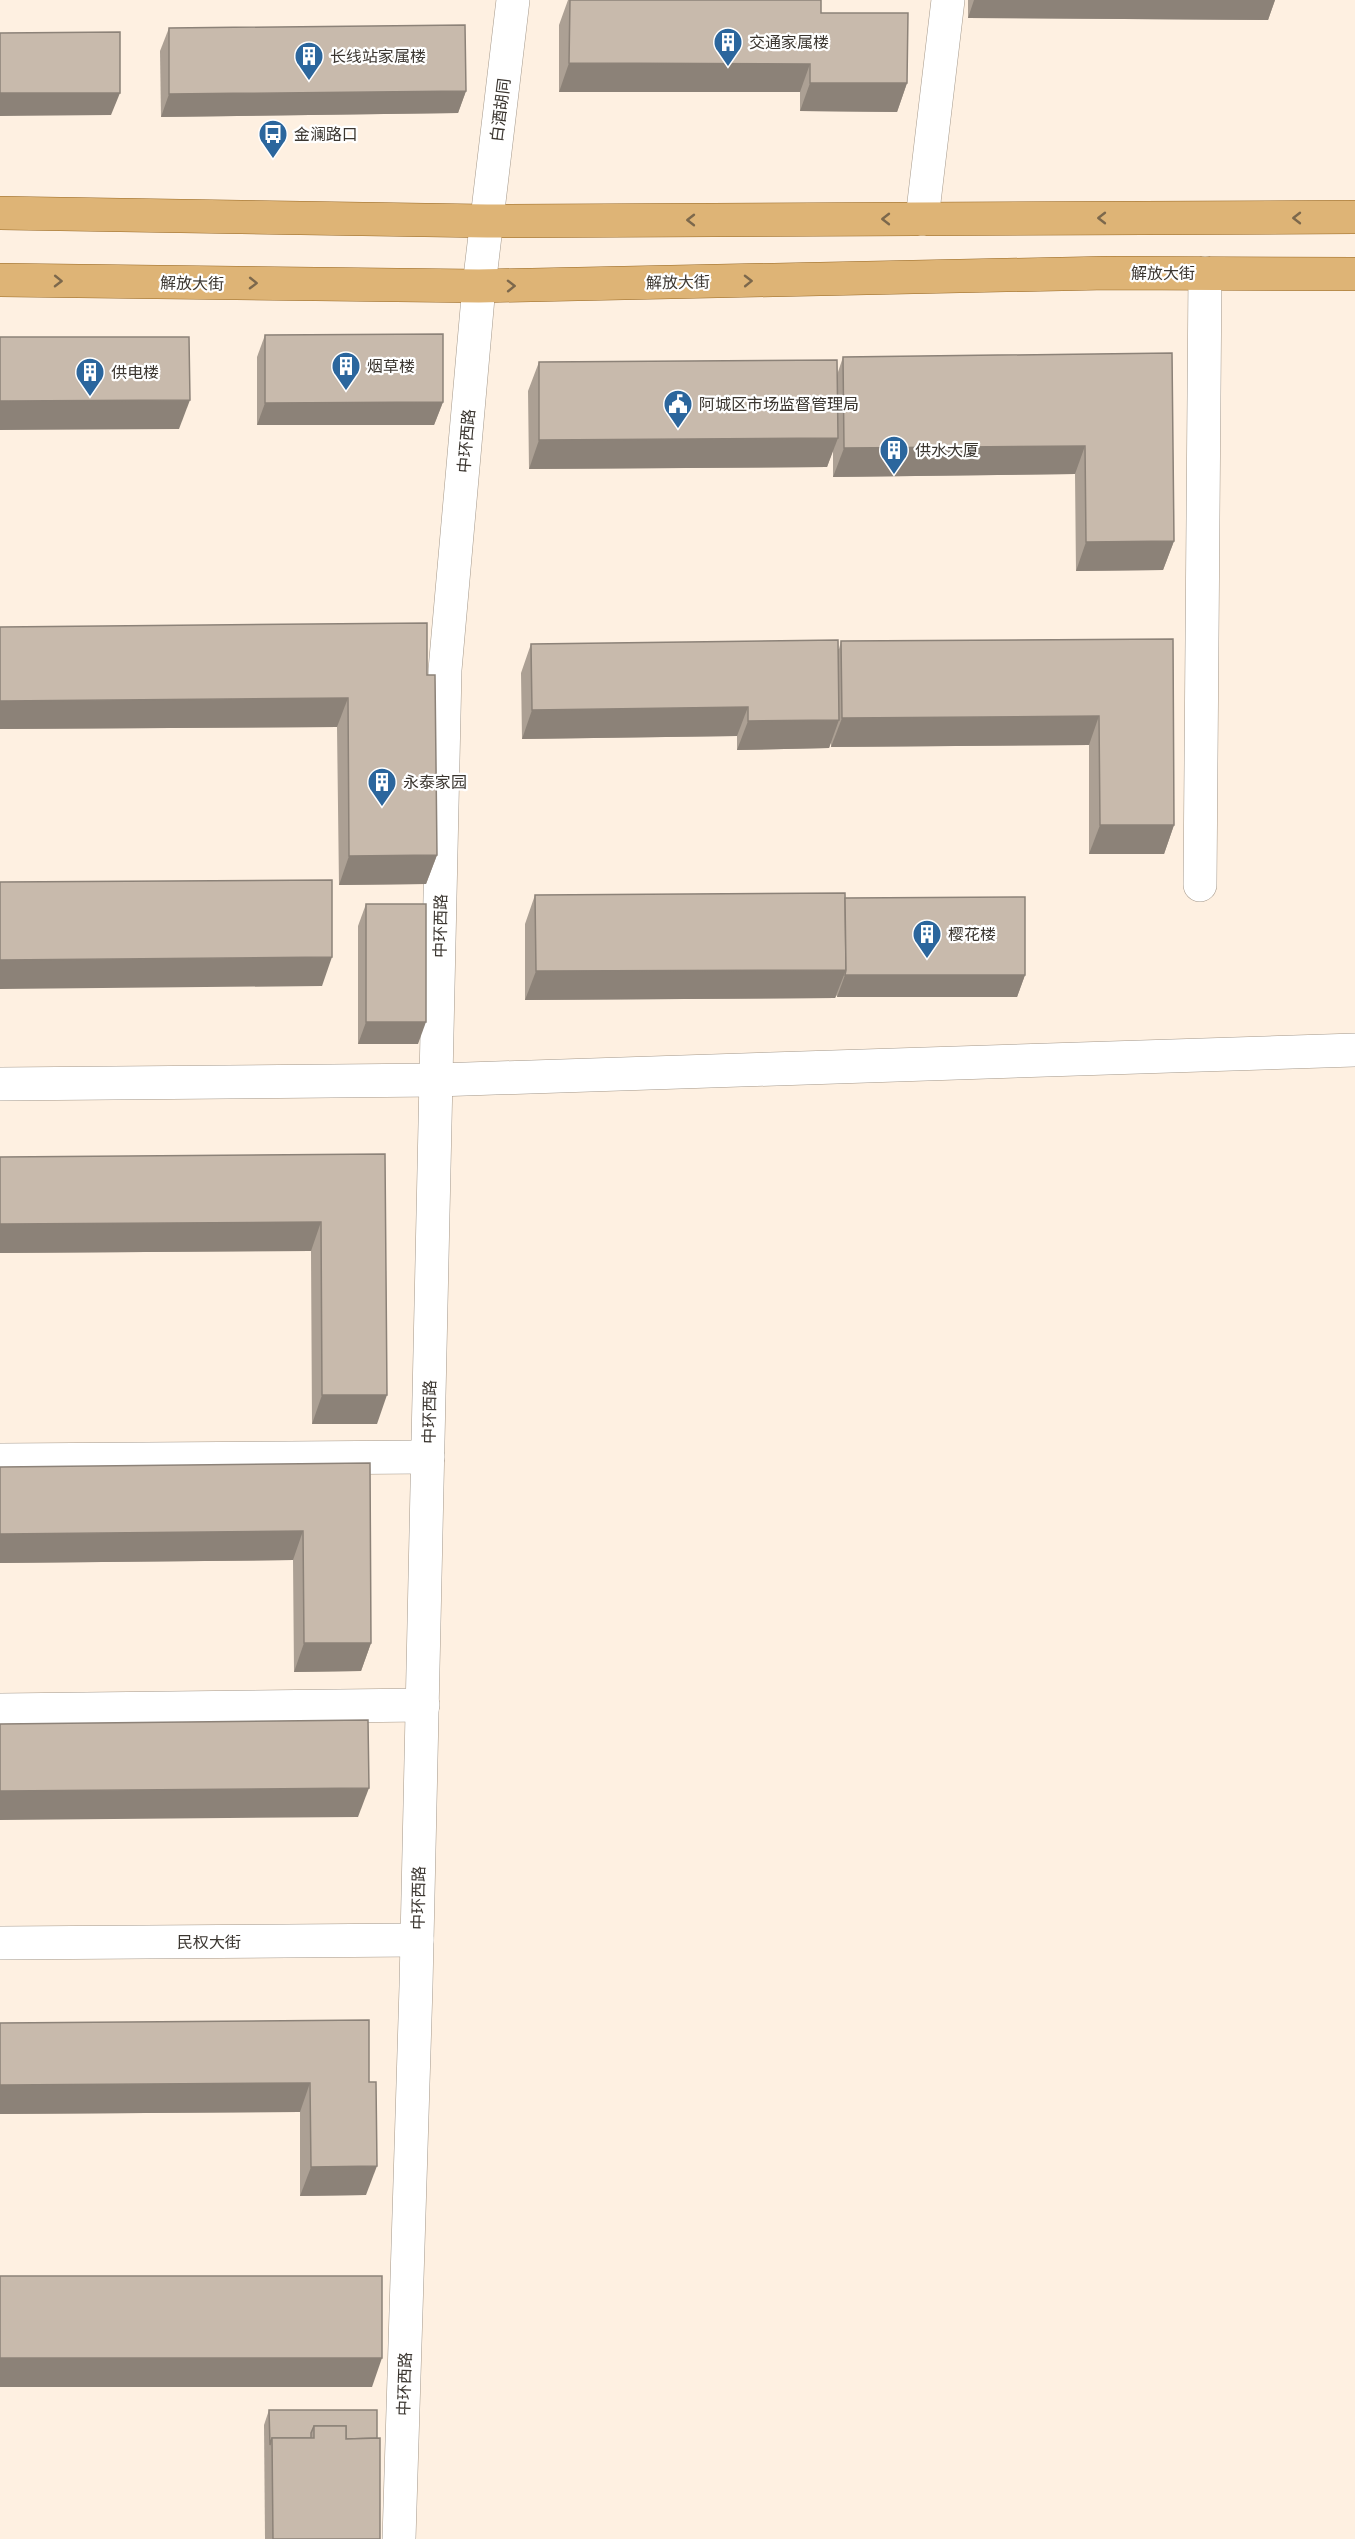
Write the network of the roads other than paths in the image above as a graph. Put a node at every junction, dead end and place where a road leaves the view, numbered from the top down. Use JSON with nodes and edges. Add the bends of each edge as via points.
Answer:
{"nodes":[{"id":1,"x":513,"y":0,"type":"edge"},
{"id":2,"x":948,"y":0,"type":"edge"},
{"id":3,"x":0,"y":213,"type":"edge"},
{"id":4,"x":1355,"y":217,"type":"edge"},
{"id":5,"x":922,"y":219,"type":"junction"},
{"id":6,"x":487,"y":221,"type":"junction"},
{"id":7,"x":1205,"y":273,"type":"junction"},
{"id":8,"x":1355,"y":273,"type":"edge"},
{"id":9,"x":0,"y":280,"type":"edge"},
{"id":10,"x":479,"y":286,"type":"junction"},
{"id":11,"x":414,"y":630,"type":"edge"},
{"id":12,"x":449,"y":630,"type":"junction"},
{"id":13,"x":1200,"y":885,"type":"dead end"},
{"id":14,"x":1355,"y":1050,"type":"edge"},
{"id":15,"x":437,"y":1080,"type":"junction"},
{"id":16,"x":0,"y":1084,"type":"edge"},
{"id":17,"x":428,"y":1457,"type":"junction"},
{"id":18,"x":0,"y":1460,"type":"edge"},
{"id":19,"x":423,"y":1705,"type":"junction"},
{"id":20,"x":0,"y":1710,"type":"edge"},
{"id":21,"x":417,"y":1940,"type":"junction"},
{"id":22,"x":0,"y":1943,"type":"edge"},
{"id":23,"x":399,"y":2539,"type":"edge"}],
"edges":[{"from":1,"to":6,"type":"street","name":"白酒胡同"},
{"from":2,"to":5,"type":"street"},
{"from":3,"to":6,"type":"main road"},
{"from":4,"to":5,"type":"main road","one_way":true},
{"from":5,"to":6,"type":"main road","one_way":true},
{"from":6,"to":10,"type":"street","name":"白酒胡同"},
{"from":7,"to":8,"type":"main road","name":"解放大街"},
{"from":10,"to":7,"type":"main road","name":"解放大街","one_way":true},
{"from":7,"to":13,"type":"street"},
{"from":9,"to":10,"type":"main road","name":"解放大街","one_way":true},
{"from":10,"to":12,"type":"street","name":"中环西路"},
{"from":11,"to":12,"type":"street"},
{"from":12,"to":15,"type":"street","name":"中环西路"},
{"from":14,"to":15,"type":"street"},
{"from":15,"to":16,"type":"street"},
{"from":15,"to":17,"type":"street","name":"中环西路"},
{"from":17,"to":18,"type":"street"},
{"from":17,"to":19,"type":"street","name":"中环西路"},
{"from":19,"to":20,"type":"street"},
{"from":19,"to":21,"type":"street","name":"中环西路"},
{"from":21,"to":22,"type":"street","name":"民权大街"},
{"from":21,"to":23,"type":"street","name":"中环西路"}]}
